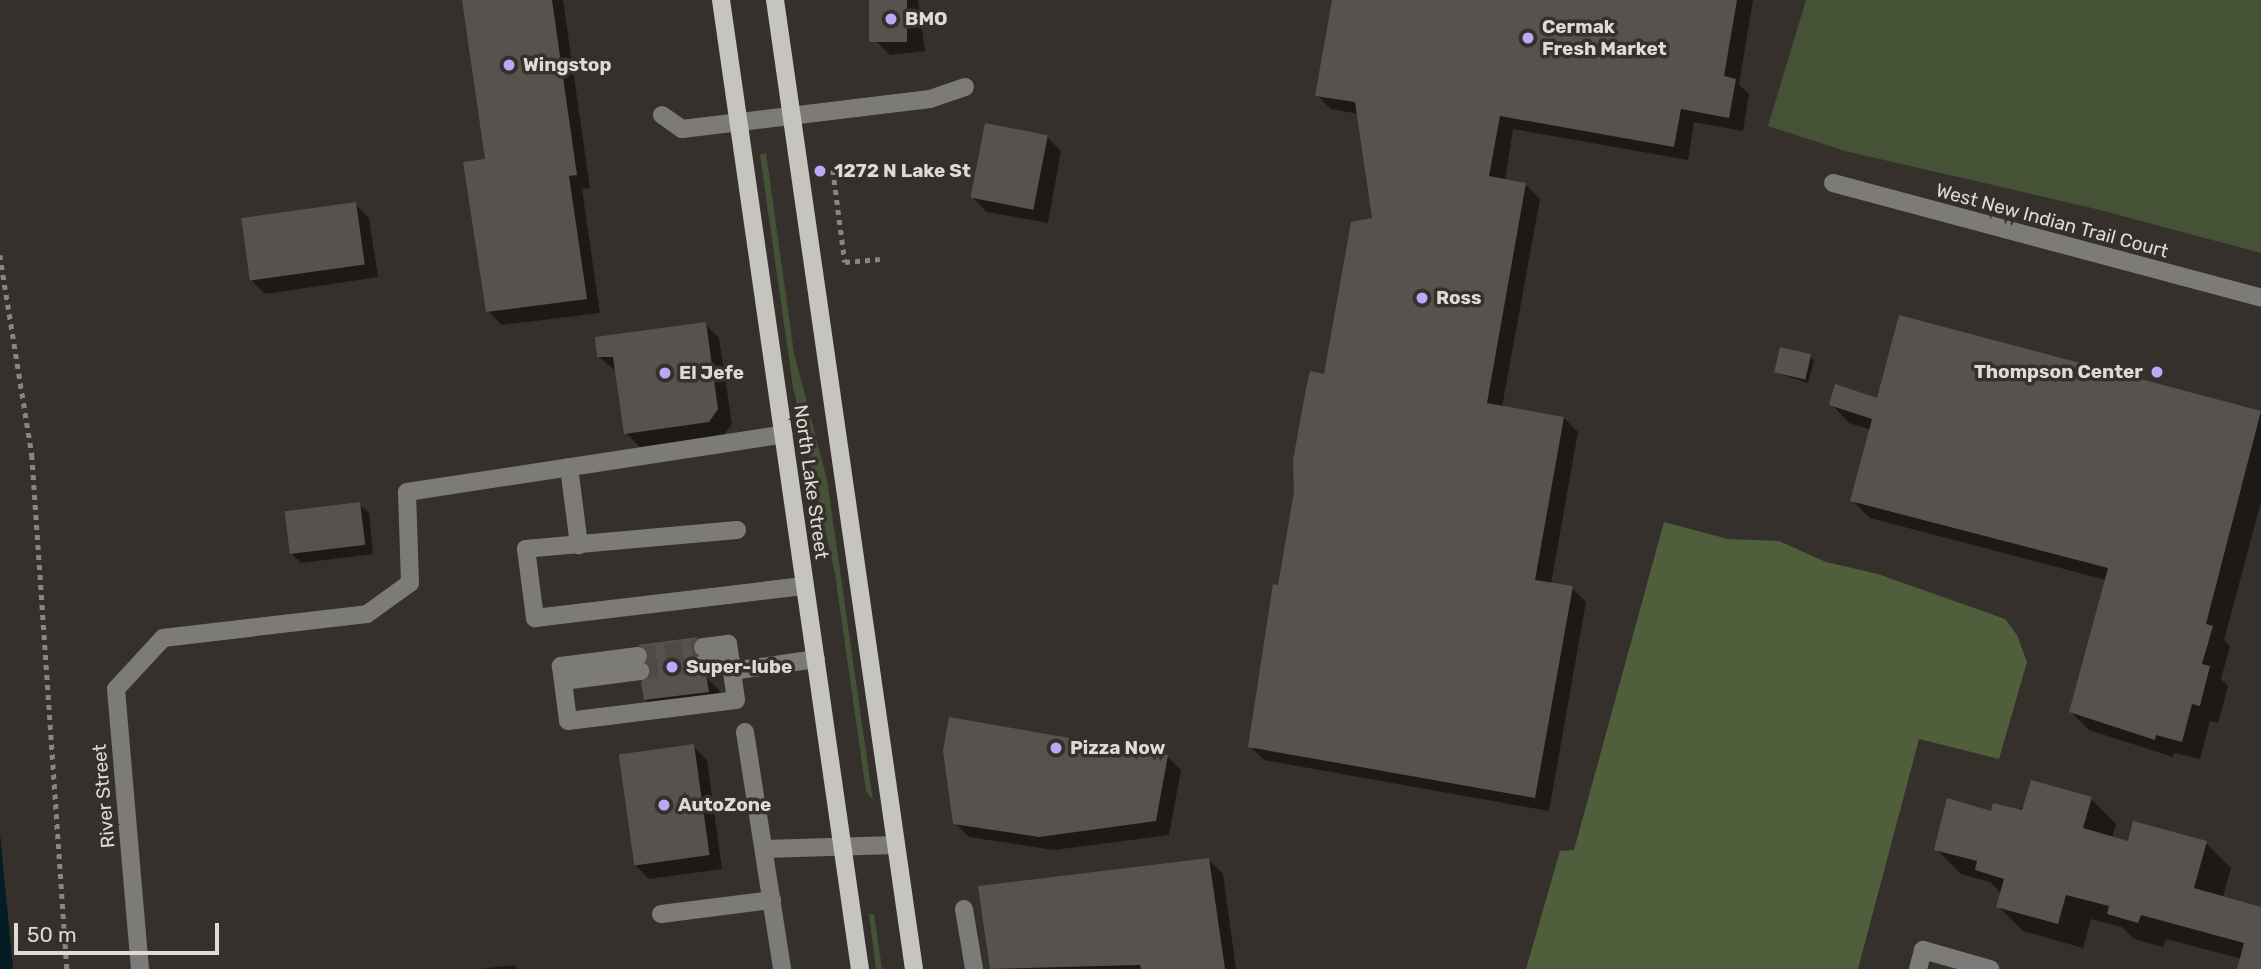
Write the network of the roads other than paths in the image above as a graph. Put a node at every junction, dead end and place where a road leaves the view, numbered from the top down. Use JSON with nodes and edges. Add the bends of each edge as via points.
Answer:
{"nodes":[{"id":1,"x":721,"y":0,"type":"edge"},
{"id":2,"x":775,"y":0,"type":"edge"},
{"id":3,"x":965,"y":87,"type":"dead end"},
{"id":4,"x":662,"y":115,"type":"dead end"},
{"id":5,"x":792,"y":115,"type":"junction"},
{"id":6,"x":737,"y":122,"type":"junction"},
{"id":7,"x":1833,"y":183,"type":"dead end"},
{"id":8,"x":2261,"y":298,"type":"edge"},
{"id":9,"x":784,"y":434,"type":"junction"},
{"id":10,"x":569,"y":467,"type":"junction"},
{"id":11,"x":737,"y":530,"type":"dead end"},
{"id":12,"x":579,"y":545,"type":"junction"},
{"id":13,"x":805,"y":586,"type":"junction"},
{"id":14,"x":704,"y":655,"type":"tunnel mouth"},
{"id":15,"x":816,"y":659,"type":"junction"},
{"id":16,"x":639,"y":663,"type":"tunnel mouth"},
{"id":17,"x":731,"y":665,"type":"junction"},
{"id":18,"x":745,"y":732,"type":"dead end"},
{"id":19,"x":895,"y":845,"type":"junction"},
{"id":20,"x":843,"y":846,"type":"junction"},
{"id":21,"x":764,"y":849,"type":"junction"},
{"id":22,"x":772,"y":900,"type":"junction"},
{"id":23,"x":964,"y":909,"type":"dead end"},
{"id":24,"x":661,"y":914,"type":"dead end"},
{"id":25,"x":140,"y":969,"type":"edge"},
{"id":26,"x":782,"y":969,"type":"edge"},
{"id":27,"x":860,"y":969,"type":"edge"},
{"id":28,"x":914,"y":969,"type":"edge"},
{"id":29,"x":974,"y":969,"type":"edge"},
{"id":30,"x":1918,"y":969,"type":"edge"},
{"id":31,"x":1990,"y":969,"type":"edge"}],
"edges":[{"from":1,"to":6,"type":"main road","name":"North Lake Street"},
{"from":2,"to":5,"type":"main road","name":"North Lake Street"},
{"from":3,"to":5,"type":"street","via":[[930,99]]},
{"from":4,"to":6,"type":"street","via":[[682,129]]},
{"from":5,"to":6,"type":"street"},
{"from":5,"to":19,"type":"main road","name":"North Lake Street"},
{"from":6,"to":9,"type":"main road","name":"North Lake Street"},
{"from":7,"to":8,"type":"street","name":"West New Indian Trail Court"},
{"from":9,"to":10,"type":"street"},
{"from":9,"to":13,"type":"main road","name":"North Lake Street"},
{"from":10,"to":12,"type":"street"},
{"from":10,"to":25,"type":"street","name":"River Street","via":[[407,492],[410,583],[368,614],[163,638],[116,689]]},
{"from":11,"to":12,"type":"street"},
{"from":12,"to":13,"type":"street","via":[[526,550],[534,618]]},
{"from":13,"to":15,"type":"main road","name":"North Lake Street"},
{"from":14,"to":17,"type":"street","via":[[728,644]]},
{"from":15,"to":17,"type":"street"},
{"from":15,"to":20,"type":"main road","name":"North Lake Street"},
{"from":16,"to":17,"type":"street","via":[[561,666],[568,721],[736,700]]},
{"from":18,"to":21,"type":"street"},
{"from":19,"to":20,"type":"street"},
{"from":19,"to":28,"type":"main road","name":"North Lake Street"},
{"from":20,"to":21,"type":"street"},
{"from":20,"to":27,"type":"main road","name":"North Lake Street"},
{"from":21,"to":22,"type":"street"},
{"from":22,"to":24,"type":"street"},
{"from":22,"to":26,"type":"street"},
{"from":23,"to":29,"type":"street"},
{"from":30,"to":31,"type":"street","via":[[1923,950]]}]}
